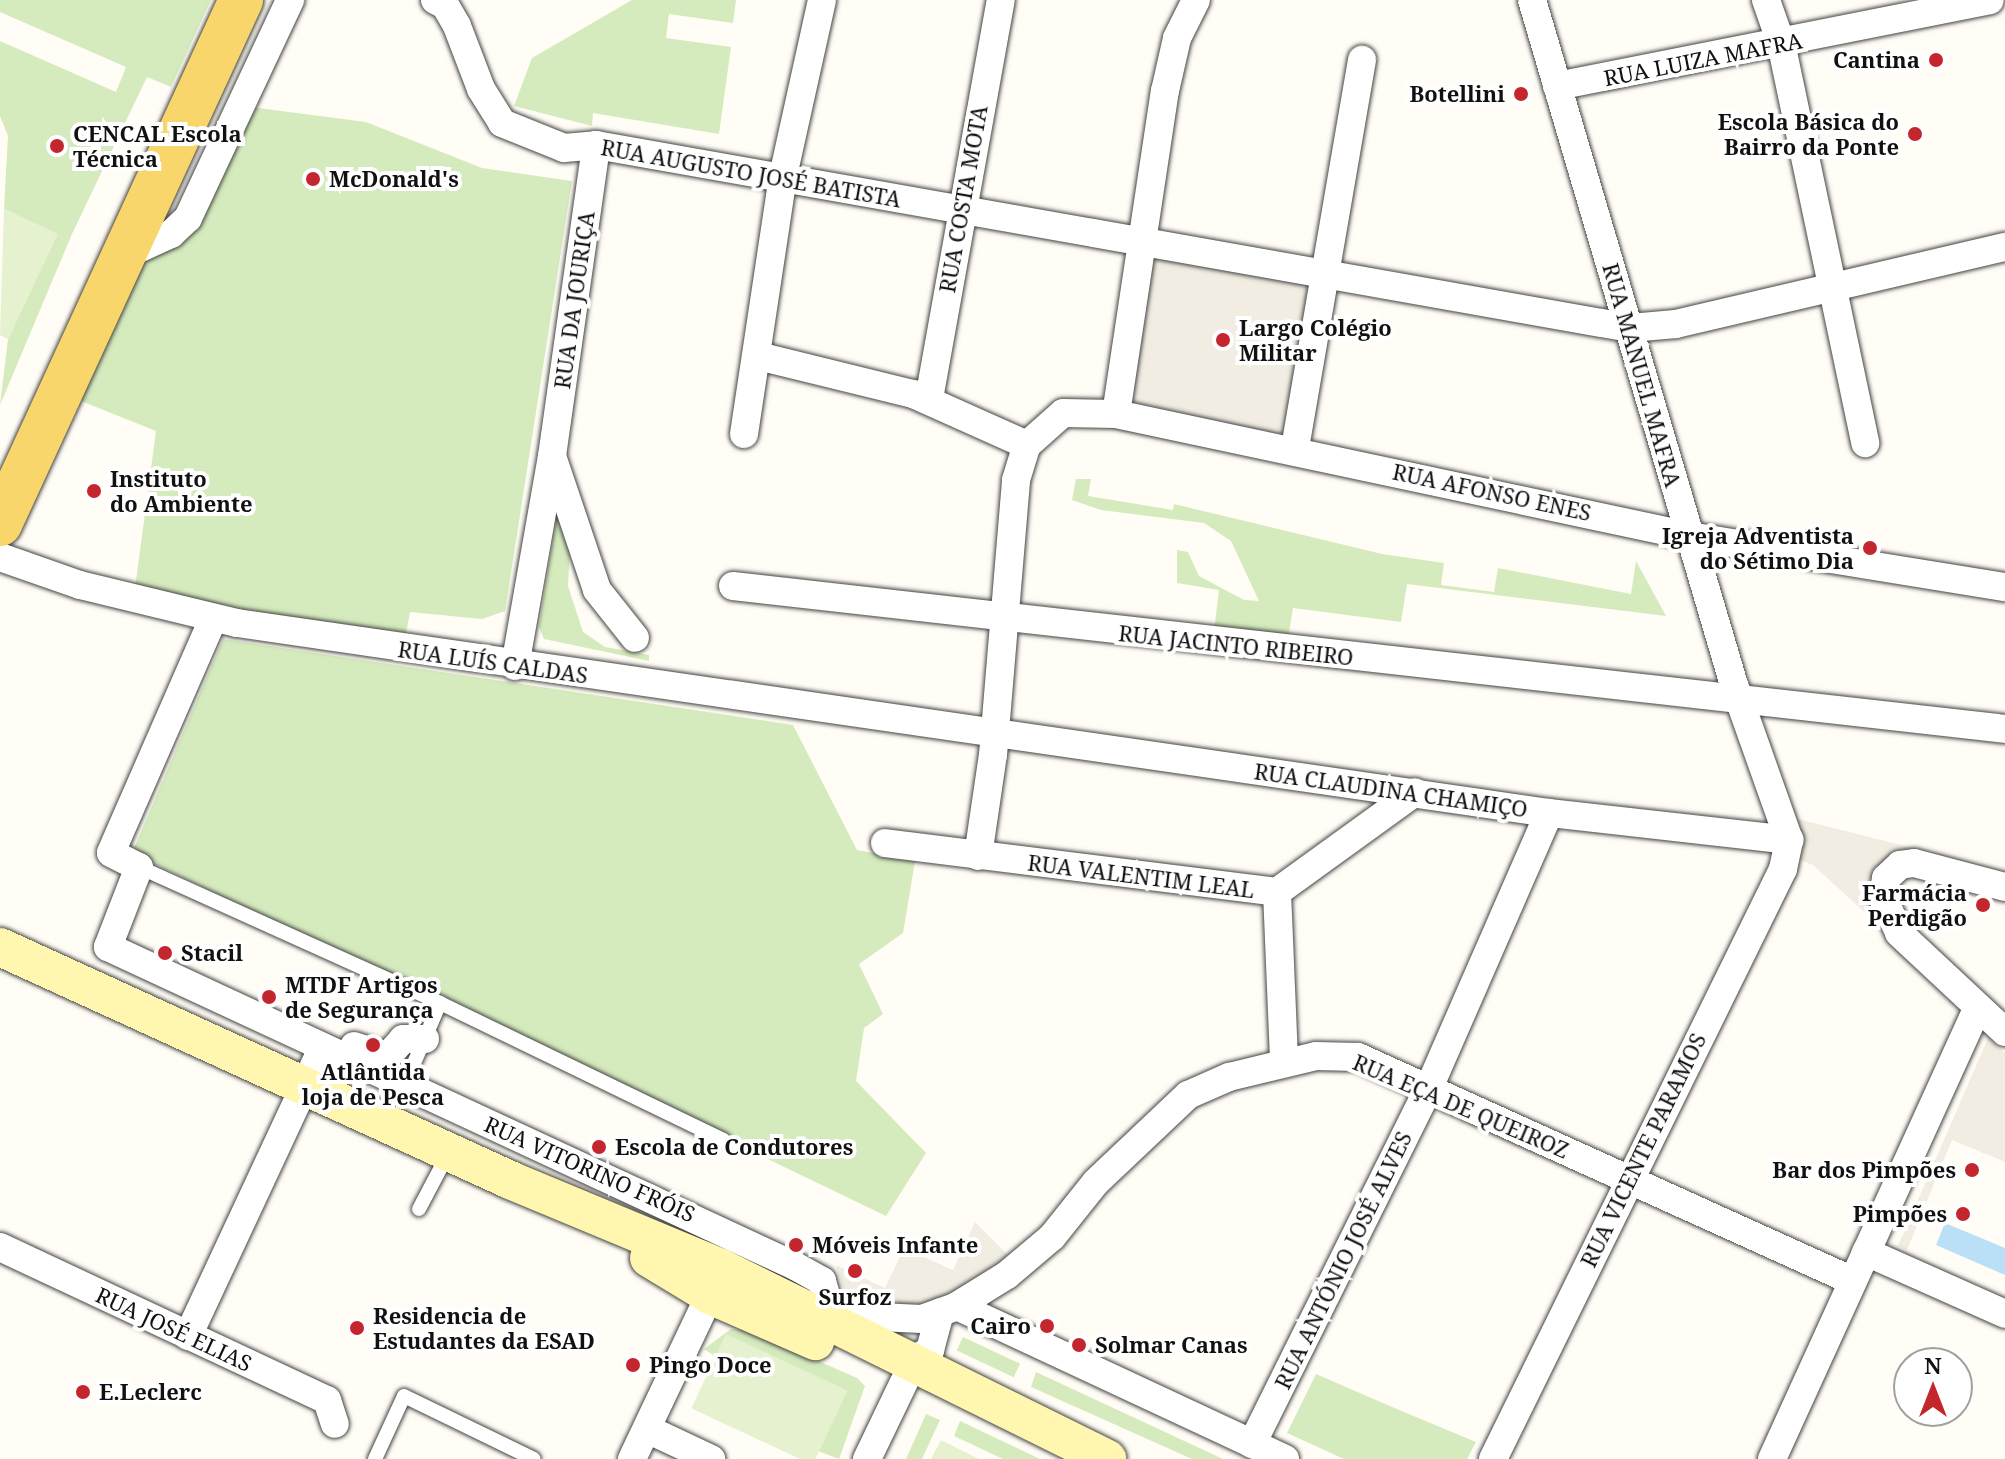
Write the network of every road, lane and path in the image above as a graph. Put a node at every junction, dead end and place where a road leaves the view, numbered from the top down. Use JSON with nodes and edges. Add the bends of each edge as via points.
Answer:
{"nodes":[{"id":1,"x":211,"y":0,"type":"edge"},
{"id":2,"x":241,"y":0,"type":"edge"},
{"id":3,"x":290,"y":0,"type":"edge"},
{"id":4,"x":822,"y":0,"type":"edge"},
{"id":5,"x":1001,"y":0,"type":"edge"},
{"id":6,"x":1196,"y":0,"type":"edge"},
{"id":7,"x":1532,"y":0,"type":"edge"},
{"id":8,"x":1766,"y":0,"type":"edge"},
{"id":9,"x":1990,"y":0,"type":"edge"},
{"id":10,"x":443,"y":2,"type":"edge"},
{"id":11,"x":1781,"y":43,"type":"junction"},
{"id":12,"x":1362,"y":60,"type":"dead end"},
{"id":13,"x":1557,"y":86,"type":"junction"},
{"id":14,"x":596,"y":145,"type":"junction"},
{"id":15,"x":783,"y":176,"type":"junction"},
{"id":16,"x":962,"y":211,"type":"junction"},
{"id":17,"x":1143,"y":242,"type":"junction"},
{"id":18,"x":2005,"y":247,"type":"edge"},
{"id":19,"x":125,"y":255,"type":"junction"},
{"id":20,"x":1328,"y":275,"type":"junction"},
{"id":21,"x":1835,"y":287,"type":"junction"},
{"id":22,"x":1630,"y":328,"type":"junction"},
{"id":23,"x":758,"y":356,"type":"junction"},
{"id":24,"x":929,"y":399,"type":"junction"},
{"id":25,"x":1116,"y":414,"type":"junction"},
{"id":26,"x":744,"y":434,"type":"dead end"},
{"id":27,"x":1865,"y":443,"type":"dead end"},
{"id":28,"x":1027,"y":445,"type":"junction"},
{"id":29,"x":1295,"y":448,"type":"junction"},
{"id":30,"x":552,"y":456,"type":"junction"},
{"id":31,"x":0,"y":459,"type":"edge"},
{"id":32,"x":0,"y":524,"type":"edge"},
{"id":33,"x":1689,"y":536,"type":"junction"},
{"id":34,"x":0,"y":557,"type":"edge"},
{"id":35,"x":733,"y":586,"type":"dead end"},
{"id":36,"x":2005,"y":587,"type":"edge"},
{"id":37,"x":213,"y":619,"type":"junction"},
{"id":38,"x":1005,"y":619,"type":"junction"},
{"id":39,"x":635,"y":638,"type":"dead end"},
{"id":40,"x":515,"y":666,"type":"junction"},
{"id":41,"x":1740,"y":702,"type":"junction"},
{"id":42,"x":2005,"y":729,"type":"edge"},
{"id":43,"x":994,"y":732,"type":"junction"},
{"id":44,"x":1415,"y":792,"type":"junction"},
{"id":45,"x":1549,"y":813,"type":"junction"},
{"id":46,"x":1789,"y":840,"type":"junction"},
{"id":47,"x":885,"y":843,"type":"dead end"},
{"id":48,"x":978,"y":856,"type":"junction"},
{"id":49,"x":139,"y":867,"type":"junction"},
{"id":50,"x":2005,"y":887,"type":"edge"},
{"id":51,"x":1277,"y":892,"type":"junction"},
{"id":52,"x":120,"y":945,"type":"junction"},
{"id":53,"x":0,"y":947,"type":"edge"},
{"id":54,"x":440,"y":1003,"type":"junction"},
{"id":55,"x":1978,"y":1008,"type":"junction"},
{"id":56,"x":2005,"y":1032,"type":"edge"},
{"id":57,"x":425,"y":1039,"type":"junction"},
{"id":58,"x":322,"y":1048,"type":"junction"},
{"id":59,"x":1284,"y":1061,"type":"junction"},
{"id":60,"x":305,"y":1085,"type":"junction"},
{"id":61,"x":404,"y":1086,"type":"junction"},
{"id":62,"x":1428,"y":1090,"type":"junction"},
{"id":63,"x":450,"y":1091,"type":"dead end"},
{"id":64,"x":724,"y":1140,"type":"dead end"},
{"id":65,"x":449,"y":1152,"type":"junction"},
{"id":66,"x":1627,"y":1178,"type":"junction"},
{"id":67,"x":706,"y":1204,"type":"dead end"},
{"id":68,"x":419,"y":1209,"type":"dead end"},
{"id":69,"x":0,"y":1247,"type":"edge"},
{"id":70,"x":1866,"y":1252,"type":"junction"},
{"id":71,"x":715,"y":1281,"type":"junction"},
{"id":72,"x":1853,"y":1281,"type":"junction"},
{"id":73,"x":940,"y":1312,"type":"junction"},
{"id":74,"x":2005,"y":1314,"type":"edge"},
{"id":75,"x":832,"y":1321,"type":"junction"},
{"id":76,"x":188,"y":1336,"type":"junction"},
{"id":77,"x":908,"y":1371,"type":"junction"},
{"id":78,"x":335,"y":1424,"type":"dead end"},
{"id":79,"x":647,"y":1429,"type":"junction"},
{"id":80,"x":1252,"y":1444,"type":"junction"},
{"id":81,"x":379,"y":1457,"type":"edge"},
{"id":82,"x":534,"y":1459,"type":"edge"},
{"id":83,"x":632,"y":1459,"type":"edge"},
{"id":84,"x":711,"y":1459,"type":"edge"},
{"id":85,"x":867,"y":1459,"type":"edge"},
{"id":86,"x":1107,"y":1459,"type":"edge"},
{"id":87,"x":1285,"y":1459,"type":"edge"},
{"id":88,"x":1493,"y":1459,"type":"edge"},
{"id":89,"x":1772,"y":1459,"type":"edge"}],
"edges":[{"from":1,"to":31,"type":"main road"},
{"from":2,"to":19,"type":"main road"},
{"from":3,"to":19,"type":"street","via":[[188,218],[171,234]]},
{"from":4,"to":15,"type":"street"},
{"from":5,"to":16,"type":"street","name":"RUA COSTA MOTA"},
{"from":6,"to":17,"type":"street","via":[[1177,38]]},
{"from":7,"to":13,"type":"street","name":"RUA MANUEL MAFRA"},
{"from":8,"to":11,"type":"street"},
{"from":9,"to":11,"type":"street","name":"RUA LUIZA MAFRA"},
{"from":10,"to":14,"type":"street","name":"RUA AUGUSTO JOSÉ BATISTA","via":[[502,123],[564,148]]},
{"from":11,"to":13,"type":"street","name":"RUA LUIZA MAFRA"},
{"from":11,"to":21,"type":"street"},
{"from":12,"to":20,"type":"street"},
{"from":13,"to":22,"type":"street","name":"RUA MANUEL MAFRA"},
{"from":14,"to":15,"type":"street","name":"RUA AUGUSTO JOSÉ BATISTA"},
{"from":14,"to":30,"type":"street","name":"RUA DA JOURIÇA"},
{"from":15,"to":16,"type":"street","name":"RUA AUGUSTO JOSÉ BATISTA"},
{"from":15,"to":23,"type":"street"},
{"from":16,"to":17,"type":"street","name":"RUA AUGUSTO JOSÉ BATISTA"},
{"from":16,"to":24,"type":"street","name":"RUA COSTA MOTA"},
{"from":17,"to":20,"type":"street","name":"RUA AUGUSTO JOSÉ BATISTA"},
{"from":17,"to":25,"type":"street"},
{"from":18,"to":21,"type":"street","name":"RUA AUGUSTO JOSÉ BATISTA"},
{"from":19,"to":32,"type":"main road"},
{"from":20,"to":22,"type":"street","name":"RUA AUGUSTO JOSÉ BATISTA"},
{"from":20,"to":29,"type":"street"},
{"from":21,"to":22,"type":"street","name":"RUA AUGUSTO JOSÉ BATISTA","via":[[1676,324]]},
{"from":21,"to":27,"type":"street"},
{"from":22,"to":33,"type":"street","name":"RUA MANUEL MAFRA"},
{"from":23,"to":24,"type":"street"},
{"from":23,"to":26,"type":"street"},
{"from":24,"to":28,"type":"street"},
{"from":25,"to":28,"type":"street","name":"RUA AFONSO ENES","via":[[1063,413]]},
{"from":25,"to":29,"type":"street","name":"RUA AFONSO ENES"},
{"from":28,"to":38,"type":"street","via":[[1009,519]]},
{"from":29,"to":33,"type":"street","name":"RUA AFONSO ENES"},
{"from":30,"to":39,"type":"street","name":"RUA DA JOURIÇA","via":[[597,590]]},
{"from":30,"to":40,"type":"street","name":"RUA DA JOURIÇA"},
{"from":33,"to":36,"type":"street","name":"RUA AFONSO ENES"},
{"from":33,"to":41,"type":"street","name":"RUA MANUEL MAFRA"},
{"from":34,"to":37,"type":"street","name":"RUA LUÍS CALDAS","via":[[80,585]]},
{"from":35,"to":38,"type":"street","name":"RUA JACINTO RIBEIRO"},
{"from":37,"to":40,"type":"street","name":"RUA LUÍS CALDAS"},
{"from":37,"to":49,"type":"street","via":[[111,853]]},
{"from":38,"to":41,"type":"street","name":"RUA JACINTO RIBEIRO"},
{"from":38,"to":43,"type":"street"},
{"from":40,"to":43,"type":"street","name":"RUA LUÍS CALDAS"},
{"from":41,"to":42,"type":"street","name":"RUA JACINTO RIBEIRO"},
{"from":41,"to":46,"type":"street","name":"RUA MANUEL MAFRA"},
{"from":43,"to":44,"type":"street","name":"RUA CLAUDINA CHAMIÇO"},
{"from":43,"to":48,"type":"street"},
{"from":44,"to":45,"type":"street","name":"RUA CLAUDINA CHAMIÇO"},
{"from":44,"to":51,"type":"street","name":"RUA VALENTIM LEAL"},
{"from":45,"to":46,"type":"street","name":"RUA CLAUDINA CHAMIÇO"},
{"from":45,"to":62,"type":"street","name":"RUA ANTÓNIO JOSÉ ALVES"},
{"from":46,"to":66,"type":"street","name":"RUA VICENTE PARAMOS","via":[[1783,869]]},
{"from":47,"to":48,"type":"street","name":"RUA VALENTIM LEAL"},
{"from":48,"to":51,"type":"street","name":"RUA VALENTIM LEAL"},
{"from":49,"to":52,"type":"street"},
{"from":49,"to":54,"type":"lane"},
{"from":50,"to":55,"type":"street","via":[[1914,863],[1900,865],[1886,878],[1887,916],[1899,933]]},
{"from":51,"to":59,"type":"street"},
{"from":52,"to":57,"type":"street","via":[[378,1057],[387,1057],[403,1039]]},
{"from":52,"to":58,"type":"street","name":"RUA VITORINO FRÓIS"},
{"from":53,"to":60,"type":"main road","name":"RUA VITORINO FRÓIS"},
{"from":54,"to":57,"type":"lane"},
{"from":54,"to":64,"type":"lane"},
{"from":55,"to":56,"type":"street"},
{"from":55,"to":70,"type":"street"},
{"from":57,"to":61,"type":"lane"},
{"from":58,"to":60,"type":"street"},
{"from":58,"to":61,"type":"street","name":"RUA VITORINO FRÓIS"},
{"from":59,"to":62,"type":"street","name":"RUA EÇA DE QUEIROZ","via":[[1358,1057]]},
{"from":59,"to":73,"type":"street","name":"RUA EÇA DE QUEIROZ","via":[[1188,1095],[1096,1182],[1052,1237],[1007,1275]]},
{"from":60,"to":65,"type":"main road","name":"RUA VITORINO FRÓIS"},
{"from":60,"to":76,"type":"street"},
{"from":61,"to":75,"type":"street","name":"RUA VITORINO FRÓIS","via":[[795,1266],[822,1281]]},
{"from":62,"to":66,"type":"street","name":"RUA EÇA DE QUEIROZ"},
{"from":62,"to":80,"type":"street","name":"RUA ANTÓNIO JOSÉ ALVES"},
{"from":63,"to":67,"type":"street"},
{"from":65,"to":68,"type":"lane"},
{"from":65,"to":71,"type":"main road","name":"RUA VITORINO FRÓIS"},
{"from":66,"to":72,"type":"street","name":"RUA EÇA DE QUEIROZ"},
{"from":66,"to":88,"type":"street","name":"RUA VICENTE PARAMOS"},
{"from":69,"to":76,"type":"street","name":"RUA JOSÉ ELIAS"},
{"from":70,"to":72,"type":"street"},
{"from":70,"to":74,"type":"street"},
{"from":71,"to":75,"type":"main road","name":"RUA VITORINO FRÓIS"},
{"from":71,"to":77,"type":"main road","name":"RUA VITORINO FRÓIS"},
{"from":71,"to":79,"type":"street"},
{"from":72,"to":89,"type":"street"},
{"from":73,"to":75,"type":"street"},
{"from":73,"to":77,"type":"street"},
{"from":73,"to":80,"type":"street"},
{"from":75,"to":77,"type":"main road","name":"RUA VITORINO FRÓIS"},
{"from":76,"to":78,"type":"street","name":"RUA JOSÉ ELIAS","via":[[327,1400]]},
{"from":77,"to":85,"type":"street"},
{"from":77,"to":86,"type":"main road","name":"RUA VITORINO FRÓIS"},
{"from":79,"to":83,"type":"street"},
{"from":79,"to":84,"type":"street"},
{"from":80,"to":87,"type":"street"},
{"from":81,"to":82,"type":"lane","via":[[404,1396]]}]}
